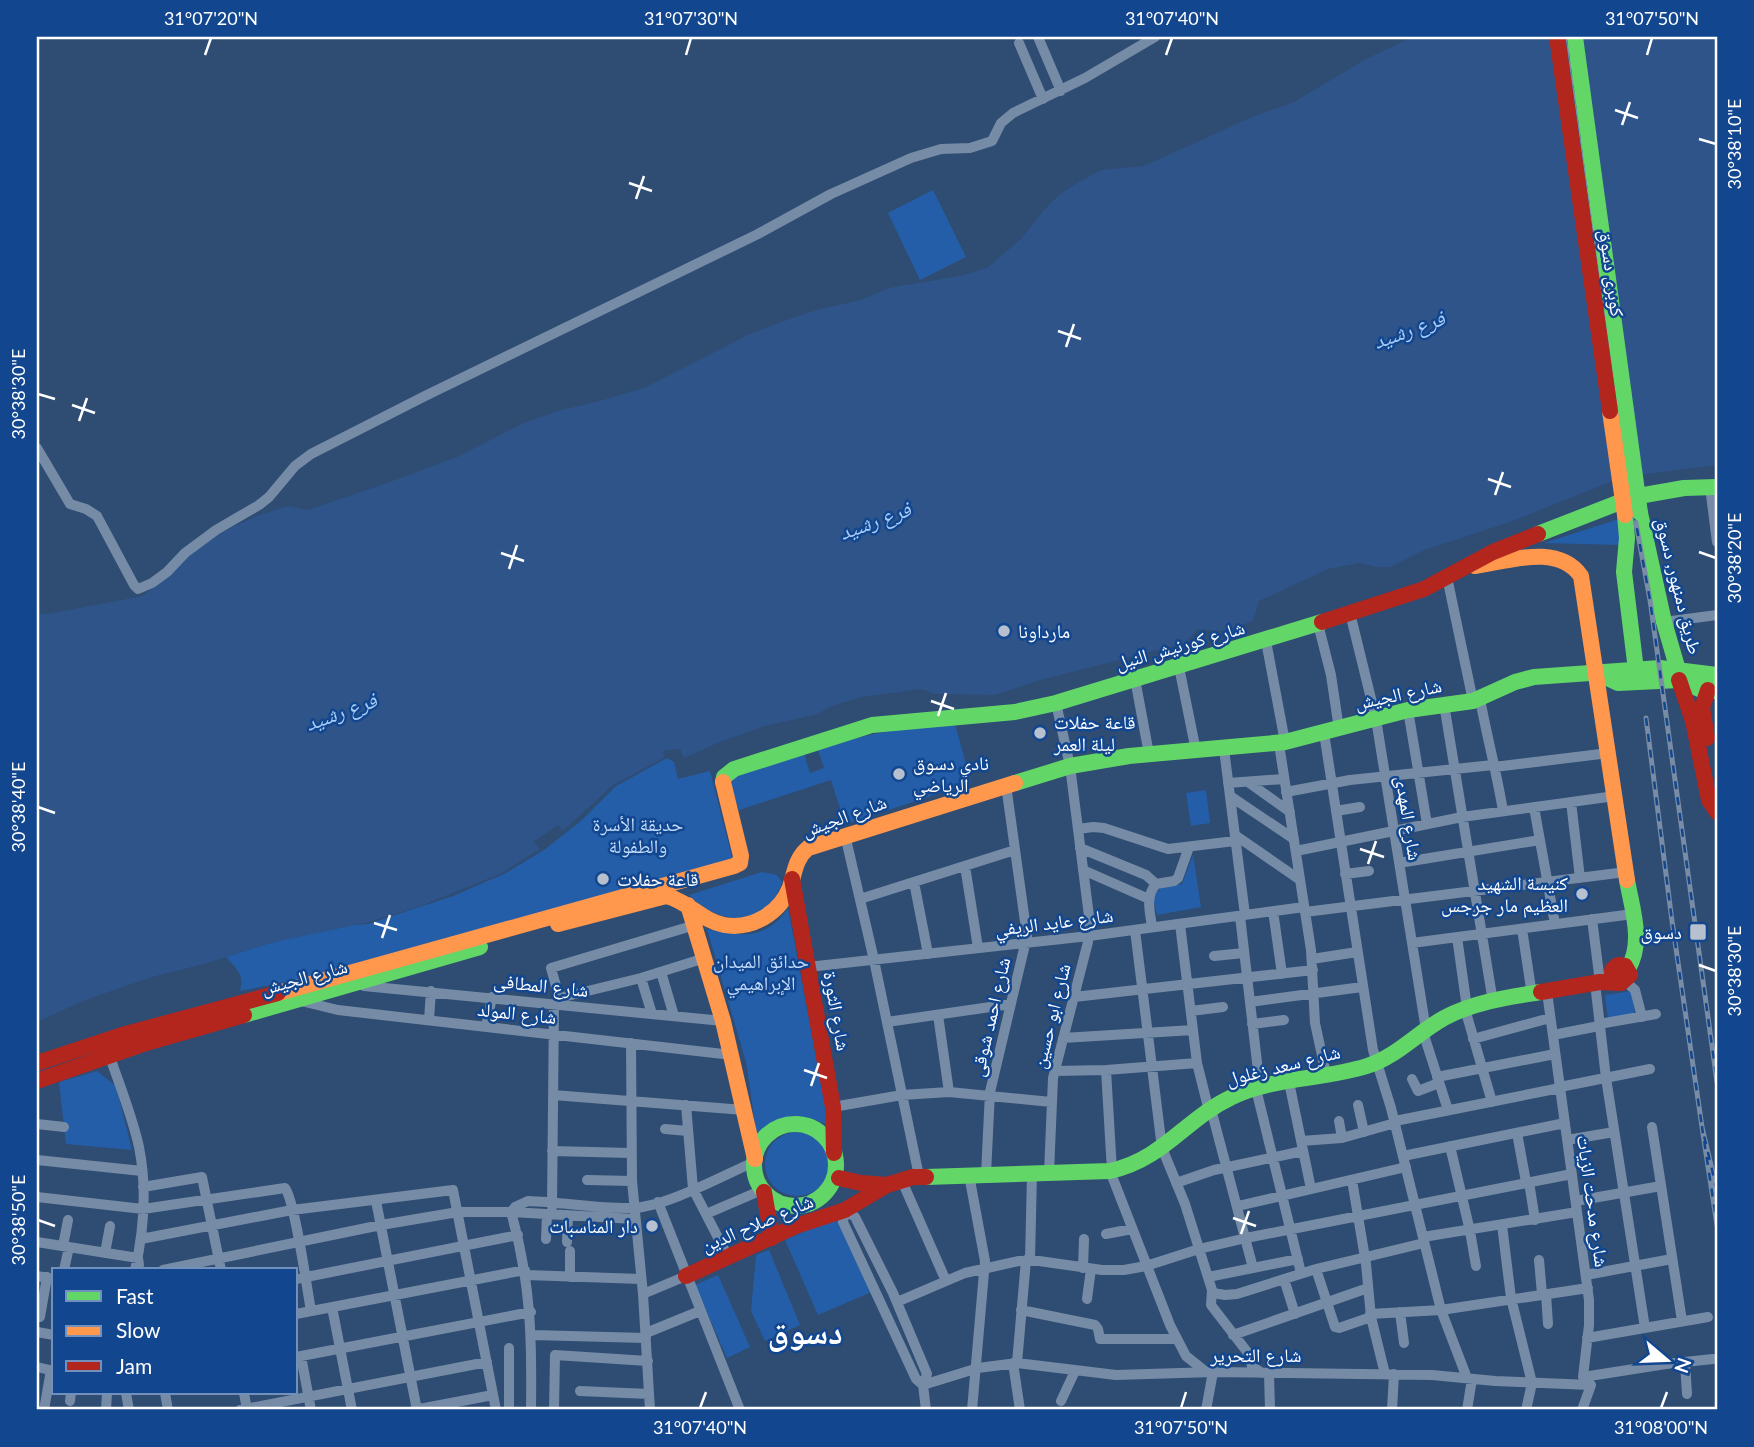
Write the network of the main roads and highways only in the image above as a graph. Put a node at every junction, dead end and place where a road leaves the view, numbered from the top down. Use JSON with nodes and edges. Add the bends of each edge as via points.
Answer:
{"nodes":[{"id":1,"x":1557,"y":37,"type":"edge"},
{"id":2,"x":1575,"y":37,"type":"edge"},
{"id":3,"x":1714,"y":487,"type":"edge"},
{"id":4,"x":1632,"y":514,"type":"junction"},
{"id":5,"x":1462,"y":568,"type":"junction"},
{"id":6,"x":1636,"y":670,"type":"junction"},
{"id":7,"x":1597,"y":673,"type":"junction"},
{"id":8,"x":1678,"y":675,"type":"junction"},
{"id":9,"x":1717,"y":675,"type":"edge"},
{"id":10,"x":1713,"y":691,"type":"edge"},
{"id":11,"x":1717,"y":799,"type":"edge"},
{"id":12,"x":1717,"y":812,"type":"edge"},
{"id":13,"x":741,"y":860,"type":"joint"},
{"id":14,"x":792,"y":877,"type":"junction"},
{"id":15,"x":688,"y":905,"type":"junction"},
{"id":16,"x":37,"y":1063,"type":"edge"},
{"id":17,"x":37,"y":1081,"type":"edge"},
{"id":18,"x":754,"y":1161,"type":"junction"},
{"id":19,"x":836,"y":1165,"type":"junction"},
{"id":20,"x":895,"y":1183,"type":"junction"},
{"id":21,"x":763,"y":1191,"type":"junction"},
{"id":22,"x":845,"y":1210,"type":"junction"},
{"id":23,"x":772,"y":1238,"type":"junction"},
{"id":24,"x":686,"y":1276,"type":"road end"}],
"edges":[{"from":1,"to":4,"type":"main road","name":"كوبرى دسوق","bridge":true},
{"from":2,"to":4,"type":"main road","name":"كوبرى دسوق","bridge":true},
{"from":3,"to":5,"type":"main road","name":"شارع كورنيش النيل","via":[[1633,497]]},
{"from":4,"to":6,"type":"main road","name":"طريق دمنهور, دسوق","via":[[1624,572]]},
{"from":4,"to":8,"type":"main road","name":"طريق دمنهور, دسوق"},
{"from":5,"to":7,"type":"main road","via":[[1546,556],[1567,560],[1584,586]]},
{"from":5,"to":13,"type":"main road","name":"شارع كورنيش النيل","via":[[1424,589],[1056,703],[1014,712],[872,725],[734,769],[722,784]]},
{"from":6,"to":7,"type":"main road","name":"شارع الجيش"},
{"from":6,"to":8,"type":"main road","name":"شارع الجيش"},
{"from":7,"to":8,"type":"main road","name":"شارع الجيش","via":[[1618,683]]},
{"from":7,"to":14,"type":"main road","name":"شارع الجيش","via":[[1525,679],[1476,700],[1408,710],[1282,743],[1070,766],[814,845],[796,860]]},
{"from":7,"to":20,"type":"main road","name":"شارع سعد زغلول","via":[[1637,951],[1613,980],[1466,1009],[1377,1063],[1233,1096],[1134,1166],[1111,1171],[919,1176]]},
{"from":8,"to":9,"type":"main road","name":"شارع الجيش"},
{"from":8,"to":10,"type":"main road","name":"شارع الجيش","via":[[1690,686]]},
{"from":8,"to":12,"type":"main road","name":"طريق دمنهور, دسوق","via":[[1709,800]]},
{"from":10,"to":11,"type":"main road","via":[[1702,708]]},
{"from":13,"to":16,"type":"main road","name":"شارع الجيش","via":[[734,866],[220,1006]]},
{"from":14,"to":15,"type":"main road","name":"شارع الجيش","via":[[779,905],[753,923],[722,925]]},
{"from":14,"to":19,"type":"main road","name":"شارع الثورة","via":[[833,1107]]},
{"from":15,"to":17,"type":"main road","name":"شارع الجيش","via":[[672,896],[660,896],[109,1054]]},
{"from":15,"to":18,"type":"main road","via":[[732,1055]]},
{"from":18,"to":19,"type":"main road","via":[[767,1135],[783,1126],[800,1125],[824,1137]]},
{"from":18,"to":21,"type":"main road"},
{"from":19,"to":20,"type":"main road","via":[[861,1183]]},
{"from":19,"to":21,"type":"main road","via":[[829,1187],[812,1202],[790,1206]]},
{"from":19,"to":22,"type":"main road","name":"شارع الثورة"},
{"from":20,"to":22,"type":"main road","name":"شارع سعد زغلول"},
{"from":21,"to":23,"type":"main road"},
{"from":22,"to":23,"type":"main road","name":"شارع صلاح الدين"},
{"from":23,"to":24,"type":"main road","name":"شارع صلاح الدين"}]}
